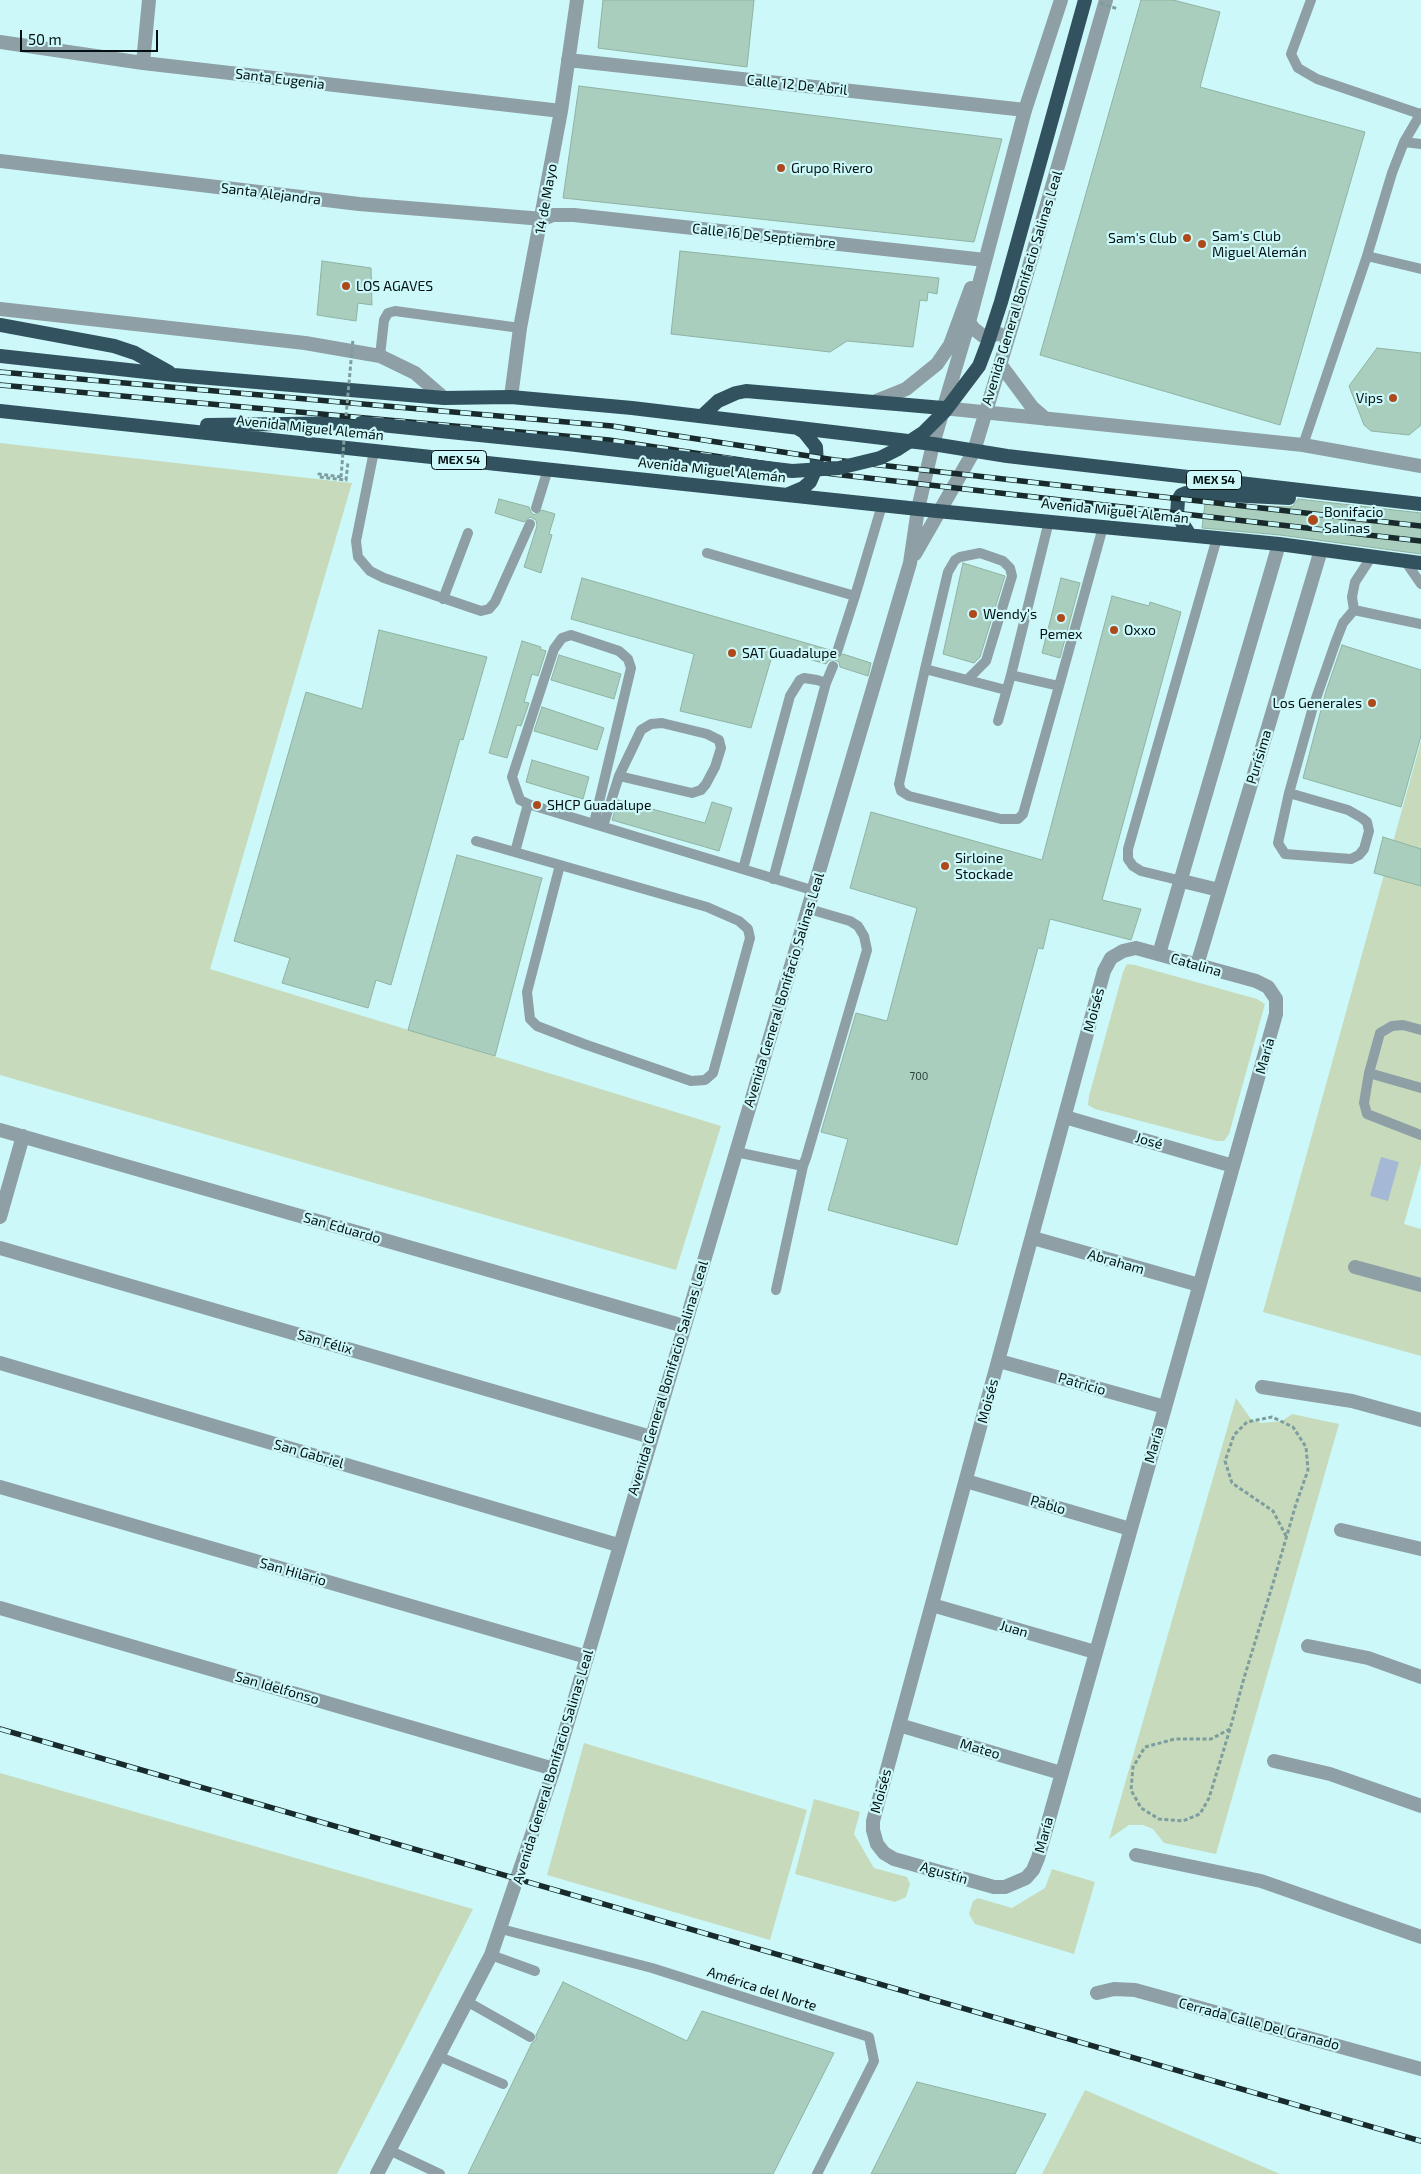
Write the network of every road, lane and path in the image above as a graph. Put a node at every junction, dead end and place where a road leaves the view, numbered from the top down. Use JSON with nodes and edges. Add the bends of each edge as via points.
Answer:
{"nodes":[{"id":1,"x":150,"y":0,"type":"edge"},
{"id":2,"x":576,"y":0,"type":"edge"},
{"id":3,"x":1061,"y":0,"type":"edge"},
{"id":4,"x":1311,"y":0,"type":"edge"},
{"id":5,"x":1096,"y":1,"type":"edge"},
{"id":6,"x":1118,"y":9,"type":"dead end"},
{"id":7,"x":0,"y":42,"type":"edge"},
{"id":8,"x":568,"y":60,"type":"junction"},
{"id":9,"x":143,"y":63,"type":"junction"},
{"id":10,"x":1025,"y":110,"type":"junction"},
{"id":11,"x":561,"y":111,"type":"junction"},
{"id":12,"x":1421,"y":113,"type":"edge"},
{"id":13,"x":1404,"y":142,"type":"junction"},
{"id":14,"x":1421,"y":144,"type":"edge"},
{"id":15,"x":0,"y":161,"type":"edge"},
{"id":16,"x":543,"y":219,"type":"junction"},
{"id":17,"x":1367,"y":256,"type":"junction"},
{"id":18,"x":985,"y":260,"type":"junction"},
{"id":19,"x":1421,"y":269,"type":"edge"},
{"id":20,"x":982,"y":274,"type":"junction"},
{"id":21,"x":0,"y":309,"type":"edge"},
{"id":22,"x":970,"y":322,"type":"junction"},
{"id":23,"x":1014,"y":322,"type":"junction"},
{"id":24,"x":0,"y":324,"type":"edge"},
{"id":25,"x":520,"y":328,"type":"junction"},
{"id":26,"x":353,"y":339,"type":"dead end"},
{"id":27,"x":0,"y":356,"type":"edge"},
{"id":28,"x":380,"y":356,"type":"junction"},
{"id":29,"x":1000,"y":364,"type":"junction"},
{"id":30,"x":174,"y":375,"type":"junction"},
{"id":31,"x":511,"y":397,"type":"junction"},
{"id":32,"x":444,"y":398,"type":"junction"},
{"id":33,"x":876,"y":401,"type":"junction"},
{"id":34,"x":943,"y":408,"type":"junction"},
{"id":35,"x":0,"y":411,"type":"edge"},
{"id":36,"x":985,"y":413,"type":"junction"},
{"id":37,"x":702,"y":416,"type":"junction"},
{"id":38,"x":346,"y":418,"type":"dead end"},
{"id":39,"x":1046,"y":419,"type":"junction"},
{"id":40,"x":147,"y":426,"type":"junction"},
{"id":41,"x":345,"y":427,"type":"dead end"},
{"id":42,"x":796,"y":428,"type":"junction"},
{"id":43,"x":933,"y":444,"type":"junction"},
{"id":44,"x":1303,"y":445,"type":"junction"},
{"id":45,"x":974,"y":450,"type":"junction"},
{"id":46,"x":374,"y":451,"type":"junction"},
{"id":47,"x":1421,"y":466,"type":"edge"},
{"id":48,"x":548,"y":469,"type":"junction"},
{"id":49,"x":346,"y":480,"type":"dead end"},
{"id":50,"x":778,"y":494,"type":"junction"},
{"id":51,"x":1415,"y":503,"type":"edge"},
{"id":52,"x":882,"y":505,"type":"junction"},
{"id":53,"x":536,"y":508,"type":"dead end"},
{"id":54,"x":918,"y":509,"type":"junction"},
{"id":55,"x":938,"y":511,"type":"junction"},
{"id":56,"x":1049,"y":521,"type":"junction"},
{"id":57,"x":530,"y":524,"type":"dead end"},
{"id":58,"x":1103,"y":527,"type":"junction"},
{"id":59,"x":468,"y":534,"type":"dead end"},
{"id":60,"x":1190,"y":535,"type":"junction"},
{"id":61,"x":1217,"y":538,"type":"junction"},
{"id":62,"x":1279,"y":544,"type":"junction"},
{"id":63,"x":1321,"y":550,"type":"junction"},
{"id":64,"x":707,"y":553,"type":"dead end"},
{"id":65,"x":1372,"y":556,"type":"junction"},
{"id":66,"x":1405,"y":561,"type":"junction"},
{"id":67,"x":910,"y":563,"type":"junction"},
{"id":68,"x":1421,"y":563,"type":"edge"},
{"id":69,"x":1421,"y":584,"type":"edge"},
{"id":70,"x":855,"y":596,"type":"junction"},
{"id":71,"x":443,"y":599,"type":"junction"},
{"id":72,"x":1354,"y":610,"type":"junction"},
{"id":73,"x":1421,"y":624,"type":"edge"},
{"id":74,"x":837,"y":652,"type":"dead end"},
{"id":75,"x":833,"y":666,"type":"dead end"},
{"id":76,"x":925,"y":669,"type":"junction"},
{"id":77,"x":1011,"y":674,"type":"junction"},
{"id":78,"x":967,"y":680,"type":"junction"},
{"id":79,"x":826,"y":684,"type":"junction"},
{"id":80,"x":1059,"y":686,"type":"junction"},
{"id":81,"x":1006,"y":690,"type":"junction"},
{"id":82,"x":998,"y":721,"type":"dead end"},
{"id":83,"x":619,"y":776,"type":"junction"},
{"id":84,"x":1289,"y":793,"type":"junction"},
{"id":85,"x":528,"y":804,"type":"junction"},
{"id":86,"x":598,"y":825,"type":"junction"},
{"id":87,"x":476,"y":841,"type":"dead end"},
{"id":88,"x":515,"y":852,"type":"junction"},
{"id":89,"x":560,"y":865,"type":"junction"},
{"id":90,"x":743,"y":869,"type":"junction"},
{"id":91,"x":773,"y":879,"type":"junction"},
{"id":92,"x":1182,"y":880,"type":"junction"},
{"id":93,"x":1219,"y":890,"type":"junction"},
{"id":94,"x":815,"y":891,"type":"junction"},
{"id":95,"x":809,"y":909,"type":"junction"},
{"id":96,"x":1159,"y":954,"type":"junction"},
{"id":97,"x":1111,"y":958,"type":"joint"},
{"id":98,"x":1197,"y":965,"type":"junction"},
{"id":99,"x":1276,"y":999,"type":"joint"},
{"id":100,"x":1421,"y":1030,"type":"edge"},
{"id":101,"x":1369,"y":1073,"type":"junction"},
{"id":102,"x":1421,"y":1088,"type":"edge"},
{"id":103,"x":1065,"y":1117,"type":"junction"},
{"id":104,"x":0,"y":1130,"type":"edge"},
{"id":105,"x":1421,"y":1135,"type":"edge"},
{"id":106,"x":22,"y":1136,"type":"junction"},
{"id":107,"x":736,"y":1152,"type":"junction"},
{"id":108,"x":803,"y":1166,"type":"junction"},
{"id":109,"x":1233,"y":1166,"type":"junction"},
{"id":110,"x":0,"y":1217,"type":"edge"},
{"id":111,"x":1033,"y":1238,"type":"junction"},
{"id":112,"x":0,"y":1248,"type":"edge"},
{"id":113,"x":1355,"y":1266,"type":"dead end"},
{"id":114,"x":1199,"y":1285,"type":"junction"},
{"id":115,"x":1421,"y":1285,"type":"edge"},
{"id":116,"x":776,"y":1290,"type":"dead end"},
{"id":117,"x":684,"y":1326,"type":"junction"},
{"id":118,"x":999,"y":1361,"type":"junction"},
{"id":119,"x":0,"y":1363,"type":"edge"},
{"id":120,"x":1262,"y":1387,"type":"dead end"},
{"id":121,"x":1165,"y":1407,"type":"junction"},
{"id":122,"x":1421,"y":1420,"type":"edge"},
{"id":123,"x":651,"y":1437,"type":"junction"},
{"id":124,"x":966,"y":1481,"type":"junction"},
{"id":125,"x":0,"y":1487,"type":"edge"},
{"id":126,"x":1130,"y":1529,"type":"junction"},
{"id":127,"x":1341,"y":1530,"type":"dead end"},
{"id":128,"x":1286,"y":1536,"type":"junction"},
{"id":129,"x":618,"y":1545,"type":"junction"},
{"id":130,"x":1421,"y":1549,"type":"edge"},
{"id":131,"x":932,"y":1605,"type":"junction"},
{"id":132,"x":0,"y":1608,"type":"edge"},
{"id":133,"x":1308,"y":1646,"type":"dead end"},
{"id":134,"x":1095,"y":1652,"type":"junction"},
{"id":135,"x":587,"y":1657,"type":"junction"},
{"id":136,"x":1421,"y":1677,"type":"edge"},
{"id":137,"x":899,"y":1725,"type":"junction"},
{"id":138,"x":1230,"y":1729,"type":"junction"},
{"id":139,"x":1274,"y":1761,"type":"dead end"},
{"id":140,"x":554,"y":1768,"type":"junction"},
{"id":141,"x":1061,"y":1773,"type":"junction"},
{"id":142,"x":1421,"y":1806,"type":"edge"},
{"id":143,"x":877,"y":1844,"type":"joint"},
{"id":144,"x":1136,"y":1855,"type":"dead end"},
{"id":145,"x":1017,"y":1884,"type":"joint"},
{"id":146,"x":501,"y":1928,"type":"junction"},
{"id":147,"x":1421,"y":1937,"type":"edge"},
{"id":148,"x":491,"y":1954,"type":"junction"},
{"id":149,"x":535,"y":1971,"type":"dead end"},
{"id":150,"x":1097,"y":1993,"type":"dead end"},
{"id":151,"x":468,"y":2002,"type":"junction"},
{"id":152,"x":530,"y":2037,"type":"dead end"},
{"id":153,"x":438,"y":2056,"type":"junction"},
{"id":154,"x":1421,"y":2069,"type":"edge"},
{"id":155,"x":503,"y":2084,"type":"dead end"},
{"id":156,"x":389,"y":2150,"type":"junction"},
{"id":157,"x":377,"y":2174,"type":"edge"},
{"id":158,"x":440,"y":2174,"type":"edge"},
{"id":159,"x":817,"y":2174,"type":"edge"}],
"edges":[{"from":1,"to":9,"type":"street"},
{"from":2,"to":8,"type":"street","name":"14 de Mayo"},
{"from":3,"to":10,"type":"street","name":"Avenida General Bonifacio Salinas Leal"},
{"from":4,"to":12,"type":"lane","via":[[1291,54],[1298,68],[1317,79]]},
{"from":5,"to":6,"type":"path","bridge":true},
{"from":5,"to":23,"type":"street","name":"Avenida General Bonifacio Salinas Leal"},
{"from":5,"to":40,"type":"highway","bridge":true,"via":[[1002,302],[978,366],[945,411],[924,432],[898,450],[839,468],[792,471],[361,423]]},
{"from":7,"to":9,"type":"street","name":"Santa Eugenia"},
{"from":8,"to":10,"type":"street","name":"Calle 12 De Abril"},
{"from":8,"to":11,"type":"street","name":"14 de Mayo"},
{"from":9,"to":11,"type":"street","name":"Santa Eugenia"},
{"from":10,"to":18,"type":"street","name":"Avenida General Bonifacio Salinas Leal"},
{"from":11,"to":16,"type":"street","name":"14 de Mayo"},
{"from":12,"to":13,"type":"lane"},
{"from":13,"to":14,"type":"lane"},
{"from":13,"to":17,"type":"lane"},
{"from":15,"to":16,"type":"street","name":"Santa Alejandra","via":[[359,204]]},
{"from":16,"to":18,"type":"street","name":"Calle 16 De Septiembre","via":[[553,215],[574,215]]},
{"from":16,"to":25,"type":"street","name":"14 de Mayo"},
{"from":17,"to":19,"type":"lane"},
{"from":17,"to":44,"type":"lane"},
{"from":18,"to":20,"type":"street","name":"Avenida General Bonifacio Salinas Leal"},
{"from":20,"to":22,"type":"street","name":"Avenida General Bonifacio Salinas Leal"},
{"from":20,"to":33,"type":"street","via":[[970,289],[950,345],[937,364],[906,389]]},
{"from":21,"to":28,"type":"street","via":[[305,343]]},
{"from":22,"to":23,"type":"street","via":[[977,333],[990,336],[1001,333]]},
{"from":22,"to":34,"type":"street","name":"Avenida General Bonifacio Salinas Leal"},
{"from":23,"to":29,"type":"street","name":"Avenida General Bonifacio Salinas Leal"},
{"from":24,"to":30,"type":"highway","via":[[114,346],[135,353]]},
{"from":25,"to":28,"type":"lane","via":[[395,311],[388,313],[384,320]]},
{"from":25,"to":31,"type":"street","name":"14 de Mayo"},
{"from":26,"to":38,"type":"path","bridge":true},
{"from":27,"to":30,"type":"highway","number":"MEX 54"},
{"from":28,"to":32,"type":"street","via":[[415,372]]},
{"from":29,"to":36,"type":"street","name":"Avenida General Bonifacio Salinas Leal"},
{"from":29,"to":39,"type":"street"},
{"from":30,"to":32,"type":"highway","number":"MEX 54"},
{"from":31,"to":32,"type":"highway","number":"MEX 54"},
{"from":31,"to":37,"type":"highway","number":"MEX 54"},
{"from":33,"to":34,"type":"highway"},
{"from":33,"to":37,"type":"highway","via":[[746,391],[718,401]]},
{"from":34,"to":36,"type":"street"},
{"from":34,"to":43,"type":"street","name":"Avenida General Bonifacio Salinas Leal"},
{"from":35,"to":40,"type":"highway","name":"Avenida Miguel Alemán","number":"MEX 54"},
{"from":36,"to":39,"type":"street"},
{"from":36,"to":45,"type":"street","name":"Avenida General Bonifacio Salinas Leal"},
{"from":37,"to":42,"type":"highway","number":"MEX 54"},
{"from":39,"to":44,"type":"street"},
{"from":40,"to":46,"type":"highway","name":"Avenida Miguel Alemán","number":"MEX 54"},
{"from":41,"to":49,"type":"path","bridge":true,"via":[[341,477],[319,474],[319,477]]},
{"from":42,"to":43,"type":"highway","number":"MEX 54"},
{"from":42,"to":50,"type":"highway","via":[[804,432],[816,447],[817,466],[810,482],[803,488]]},
{"from":43,"to":45,"type":"highway","number":"MEX 54"},
{"from":43,"to":54,"type":"street","name":"Avenida General Bonifacio Salinas Leal"},
{"from":44,"to":47,"type":"street"},
{"from":45,"to":51,"type":"highway","number":"MEX 54"},
{"from":45,"to":55,"type":"street","name":"Avenida General Bonifacio Salinas Leal"},
{"from":46,"to":48,"type":"highway","name":"Avenida Miguel Alemán","number":"MEX 54"},
{"from":46,"to":71,"type":"lane","via":[[356,540],[358,557],[370,571],[384,578]]},
{"from":48,"to":50,"type":"highway","name":"Avenida Miguel Alemán","number":"MEX 54"},
{"from":48,"to":53,"type":"lane"},
{"from":50,"to":52,"type":"highway","name":"Avenida Miguel Alemán","number":"MEX 54"},
{"from":51,"to":60,"type":"highway","via":[[1186,493],[1178,500],[1177,516]]},
{"from":52,"to":54,"type":"highway","name":"Avenida Miguel Alemán","number":"MEX 54"},
{"from":52,"to":70,"type":"lane"},
{"from":54,"to":55,"type":"highway","name":"Avenida Miguel Alemán","number":"MEX 54"},
{"from":54,"to":67,"type":"street","name":"Avenida General Bonifacio Salinas Leal"},
{"from":55,"to":56,"type":"highway","name":"Avenida Miguel Alemán","number":"MEX 54"},
{"from":55,"to":67,"type":"street","name":"Avenida General Bonifacio Salinas Leal"},
{"from":56,"to":58,"type":"highway","name":"Avenida Miguel Alemán","number":"MEX 54"},
{"from":56,"to":77,"type":"lane"},
{"from":57,"to":71,"type":"lane","via":[[489,609],[481,611]]},
{"from":58,"to":60,"type":"highway","name":"Avenida Miguel Alemán","number":"MEX 54"},
{"from":58,"to":80,"type":"lane"},
{"from":59,"to":71,"type":"lane"},
{"from":60,"to":61,"type":"highway","name":"Avenida Miguel Alemán","number":"MEX 54"},
{"from":61,"to":62,"type":"highway","name":"Avenida Miguel Alemán","number":"MEX 54"},
{"from":61,"to":92,"type":"lane","via":[[1128,849],[1128,859],[1141,871]]},
{"from":62,"to":63,"type":"highway","name":"Avenida Miguel Alemán","number":"MEX 54"},
{"from":62,"to":92,"type":"street"},
{"from":63,"to":65,"type":"highway","name":"Avenida Miguel Alemán","number":"MEX 54"},
{"from":63,"to":93,"type":"street","name":"Purísima"},
{"from":64,"to":70,"type":"lane"},
{"from":65,"to":66,"type":"highway","name":"Avenida Miguel Alemán","number":"MEX 54"},
{"from":65,"to":72,"type":"lane","via":[[1355,582]]},
{"from":66,"to":68,"type":"highway","name":"Avenida Miguel Alemán","number":"MEX 54"},
{"from":66,"to":69,"type":"lane"},
{"from":67,"to":94,"type":"street","name":"Avenida General Bonifacio Salinas Leal"},
{"from":70,"to":74,"type":"lane"},
{"from":72,"to":73,"type":"lane"},
{"from":72,"to":84,"type":"lane","via":[[1344,623],[1333,649]]},
{"from":75,"to":79,"type":"lane"},
{"from":76,"to":78,"type":"lane"},
{"from":76,"to":78,"type":"lane","via":[[948,572],[955,560],[980,553],[996,557],[1010,568],[1012,576],[986,661]]},
{"from":76,"to":80,"type":"lane","via":[[899,784],[901,791],[909,796],[1011,820],[1023,814]]},
{"from":77,"to":80,"type":"lane"},
{"from":77,"to":81,"type":"lane"},
{"from":78,"to":81,"type":"lane"},
{"from":79,"to":90,"type":"lane","via":[[804,678],[796,684],[790,696]]},
{"from":79,"to":91,"type":"lane"},
{"from":81,"to":82,"type":"lane"},
{"from":83,"to":83,"type":"lane","via":[[641,730],[651,724],[662,723],[708,734],[719,740],[721,748],[715,767],[701,790],[692,793]]},
{"from":83,"to":86,"type":"lane"},
{"from":84,"to":84,"type":"lane","via":[[1278,843],[1284,854],[1351,859],[1364,849],[1368,830],[1367,822],[1362,818],[1348,810]]},
{"from":85,"to":86,"type":"lane"},
{"from":85,"to":86,"type":"lane","via":[[516,794],[512,777],[554,649],[562,638],[571,635],[620,651],[631,668]]},
{"from":85,"to":88,"type":"lane"},
{"from":86,"to":90,"type":"lane"},
{"from":87,"to":88,"type":"lane"},
{"from":88,"to":89,"type":"lane"},
{"from":89,"to":89,"type":"lane","via":[[707,907],[748,929],[750,938],[713,1073],[704,1080],[691,1081],[584,1044],[537,1026],[530,1019],[527,992]]},
{"from":90,"to":91,"type":"lane"},
{"from":91,"to":94,"type":"lane"},
{"from":92,"to":93,"type":"street"},
{"from":92,"to":96,"type":"street"},
{"from":93,"to":98,"type":"street","name":"Purísima"},
{"from":94,"to":95,"type":"street","name":"Avenida General Bonifacio Salinas Leal"},
{"from":95,"to":107,"type":"street","name":"Avenida General Bonifacio Salinas Leal"},
{"from":95,"to":108,"type":"lane","via":[[858,926],[867,950]]},
{"from":96,"to":97,"type":"street","name":"Catalina","via":[[1136,948]]},
{"from":96,"to":98,"type":"street","name":"Catalina"},
{"from":97,"to":103,"type":"street","name":"Moisés","via":[[1104,972]]},
{"from":98,"to":99,"type":"street","name":"Catalina","via":[[1256,981],[1268,987]]},
{"from":99,"to":109,"type":"street","name":"María","via":[[1276,1014]]},
{"from":100,"to":101,"type":"lane","via":[[1392,1026],[1380,1034]]},
{"from":101,"to":102,"type":"lane"},
{"from":101,"to":105,"type":"lane","via":[[1364,1103],[1367,1114]]},
{"from":103,"to":109,"type":"street","name":"José"},
{"from":103,"to":111,"type":"street","name":"Moisés"},
{"from":104,"to":106,"type":"street","name":"San Eduardo"},
{"from":106,"to":110,"type":"street"},
{"from":106,"to":117,"type":"street","name":"San Eduardo"},
{"from":107,"to":108,"type":"lane"},
{"from":107,"to":117,"type":"street","name":"Avenida General Bonifacio Salinas Leal"},
{"from":108,"to":116,"type":"lane"},
{"from":109,"to":114,"type":"street","name":"María"},
{"from":111,"to":114,"type":"street","name":"Abraham"},
{"from":111,"to":118,"type":"street","name":"Moisés"},
{"from":112,"to":123,"type":"street","name":"San Félix"},
{"from":113,"to":115,"type":"street"},
{"from":114,"to":121,"type":"street","name":"María"},
{"from":117,"to":123,"type":"street","name":"Avenida General Bonifacio Salinas Leal"},
{"from":118,"to":121,"type":"street","name":"Patricio"},
{"from":118,"to":124,"type":"street","name":"Moisés"},
{"from":119,"to":129,"type":"street","name":"San Gabriel"},
{"from":120,"to":122,"type":"street","via":[[1352,1402]]},
{"from":121,"to":126,"type":"street","name":"María"},
{"from":123,"to":129,"type":"street","name":"Avenida General Bonifacio Salinas Leal"},
{"from":124,"to":126,"type":"street","name":"Pablo"},
{"from":124,"to":131,"type":"street","name":"Moisés"},
{"from":125,"to":135,"type":"street","name":"San Hilario"},
{"from":126,"to":134,"type":"street","name":"María"},
{"from":127,"to":130,"type":"street"},
{"from":128,"to":128,"type":"path","via":[[1273,1511],[1232,1483],[1226,1461],[1234,1435],[1247,1422],[1272,1417],[1293,1427],[1306,1447],[1308,1470]]},
{"from":128,"to":138,"type":"path"},
{"from":129,"to":135,"type":"street","name":"Avenida General Bonifacio Salinas Leal"},
{"from":131,"to":134,"type":"street","name":"Juan"},
{"from":131,"to":137,"type":"street","name":"Moisés"},
{"from":132,"to":140,"type":"street","name":"San Idelfonso"},
{"from":133,"to":136,"type":"street","via":[[1368,1658]]},
{"from":134,"to":141,"type":"street","name":"María"},
{"from":135,"to":140,"type":"street","name":"Avenida General Bonifacio Salinas Leal"},
{"from":137,"to":141,"type":"street","name":"Mateo"},
{"from":137,"to":143,"type":"street","name":"Moisés","via":[[873,1821]]},
{"from":138,"to":138,"type":"path","via":[[1210,1798],[1200,1814],[1183,1821],[1159,1819],[1141,1808],[1130,1790],[1133,1767],[1145,1747],[1175,1739],[1211,1739]]},
{"from":139,"to":142,"type":"street","via":[[1330,1774]]},
{"from":140,"to":146,"type":"street","name":"Avenida General Bonifacio Salinas Leal"},
{"from":141,"to":145,"type":"street","name":"María","via":[[1033,1870]]},
{"from":143,"to":145,"type":"street","name":"Agustín","via":[[894,1859],[994,1888]]},
{"from":144,"to":147,"type":"street","via":[[1261,1881]]},
{"from":146,"to":148,"type":"street","name":"Avenida General Bonifacio Salinas Leal"},
{"from":146,"to":159,"type":"lane","name":"América del Norte","via":[[652,1968],[869,2037],[874,2061]]},
{"from":148,"to":149,"type":"lane"},
{"from":148,"to":151,"type":"street","name":"Avenida General Bonifacio Salinas Leal"},
{"from":150,"to":154,"type":"street","name":"Cerrada Calle Del Granado","via":[[1114,1989],[1135,1990]]},
{"from":151,"to":152,"type":"lane"},
{"from":151,"to":153,"type":"street","name":"Avenida General Bonifacio Salinas Leal"},
{"from":153,"to":155,"type":"lane"},
{"from":153,"to":156,"type":"street","name":"Avenida General Bonifacio Salinas Leal"},
{"from":156,"to":157,"type":"street","name":"Avenida General Bonifacio Salinas Leal"},
{"from":156,"to":158,"type":"lane"}]}
